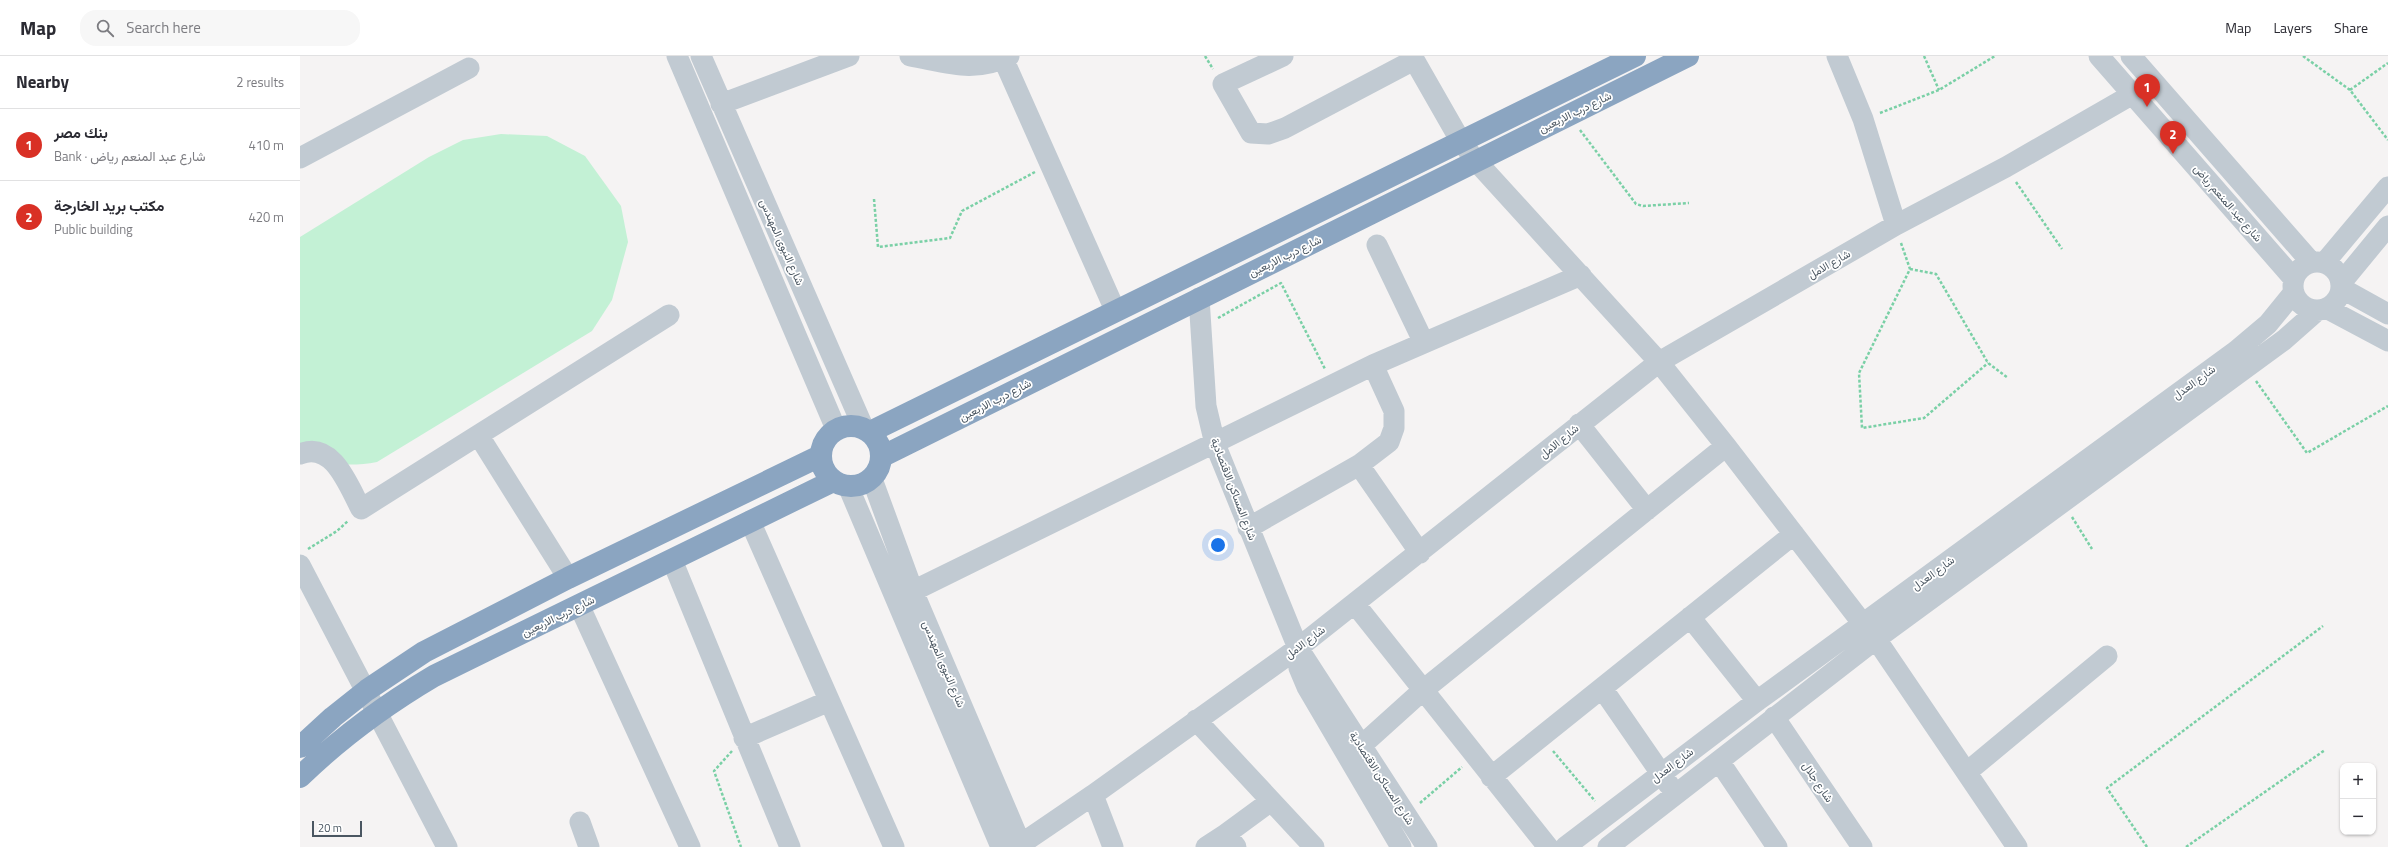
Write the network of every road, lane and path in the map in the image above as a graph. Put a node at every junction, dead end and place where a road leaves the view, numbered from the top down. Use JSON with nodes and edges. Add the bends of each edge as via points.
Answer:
{"nodes":[{"id":1,"x":677,"y":56,"type":"edge"},
{"id":2,"x":701,"y":56,"type":"edge"},
{"id":3,"x":849,"y":56,"type":"edge"},
{"id":4,"x":910,"y":56,"type":"edge"},
{"id":5,"x":1283,"y":56,"type":"edge"},
{"id":6,"x":1634,"y":56,"type":"edge"},
{"id":7,"x":1688,"y":56,"type":"edge"},
{"id":8,"x":1837,"y":56,"type":"edge"},
{"id":9,"x":1924,"y":56,"type":"edge"},
{"id":10,"x":1995,"y":56,"type":"edge"},
{"id":11,"x":2100,"y":56,"type":"edge"},
{"id":12,"x":2303,"y":56,"type":"edge"},
{"id":13,"x":1005,"y":57,"type":"edge"},
{"id":14,"x":1413,"y":58,"type":"edge"},
{"id":15,"x":2135,"y":61,"type":"edge"},
{"id":16,"x":2388,"y":63,"type":"edge"},
{"id":17,"x":469,"y":68,"type":"dead end"},
{"id":18,"x":2128,"y":88,"type":"junction"},
{"id":19,"x":1939,"y":90,"type":"junction"},
{"id":20,"x":2350,"y":90,"type":"junction"},
{"id":21,"x":2170,"y":101,"type":"junction"},
{"id":22,"x":721,"y":104,"type":"junction"},
{"id":23,"x":1569,"y":115,"type":"junction"},
{"id":24,"x":2153,"y":117,"type":"junction"},
{"id":25,"x":1863,"y":119,"type":"junction"},
{"id":26,"x":1460,"y":140,"type":"junction"},
{"id":27,"x":2388,"y":140,"type":"edge"},
{"id":28,"x":300,"y":158,"type":"edge"},
{"id":29,"x":1476,"y":161,"type":"junction"},
{"id":30,"x":1050,"y":164,"type":"junction"},
{"id":31,"x":2006,"y":167,"type":"junction"},
{"id":32,"x":2388,"y":187,"type":"edge"},
{"id":33,"x":874,"y":199,"type":"dead end"},
{"id":34,"x":1689,"y":203,"type":"dead end"},
{"id":35,"x":1896,"y":225,"type":"junction"},
{"id":36,"x":2388,"y":226,"type":"edge"},
{"id":37,"x":1377,"y":245,"type":"dead end"},
{"id":38,"x":2062,"y":249,"type":"dead end"},
{"id":39,"x":2318,"y":262,"type":"junction"},
{"id":40,"x":1910,"y":269,"type":"junction"},
{"id":41,"x":1581,"y":274,"type":"junction"},
{"id":42,"x":2294,"y":285,"type":"junction"},
{"id":43,"x":2341,"y":285,"type":"junction"},
{"id":44,"x":1199,"y":298,"type":"junction"},
{"id":45,"x":2322,"y":309,"type":"junction"},
{"id":46,"x":1115,"y":310,"type":"junction"},
{"id":47,"x":2388,"y":314,"type":"edge"},
{"id":48,"x":669,"y":315,"type":"dead end"},
{"id":49,"x":1200,"y":327,"type":"junction"},
{"id":50,"x":2388,"y":341,"type":"edge"},
{"id":51,"x":1424,"y":343,"type":"junction"},
{"id":52,"x":1659,"y":362,"type":"junction"},
{"id":53,"x":1988,"y":363,"type":"junction"},
{"id":54,"x":1373,"y":365,"type":"junction"},
{"id":55,"x":2247,"y":368,"type":"junction"},
{"id":56,"x":2008,"y":378,"type":"dead end"},
{"id":57,"x":1333,"y":385,"type":"junction"},
{"id":58,"x":2388,"y":406,"type":"edge"},
{"id":59,"x":1579,"y":424,"type":"junction"},
{"id":60,"x":836,"y":429,"type":"junction"},
{"id":61,"x":867,"y":430,"type":"junction"},
{"id":62,"x":478,"y":436,"type":"junction"},
{"id":63,"x":1215,"y":444,"type":"junction"},
{"id":64,"x":1726,"y":446,"type":"junction"},
{"id":65,"x":300,"y":454,"type":"edge"},
{"id":66,"x":820,"y":456,"type":"junction"},
{"id":67,"x":881,"y":457,"type":"junction"},
{"id":68,"x":1359,"y":465,"type":"junction"},
{"id":69,"x":872,"y":478,"type":"junction"},
{"id":70,"x":840,"y":484,"type":"junction"},
{"id":71,"x":2062,"y":502,"type":"junction"},
{"id":72,"x":362,"y":509,"type":"junction"},
{"id":73,"x":1647,"y":510,"type":"junction"},
{"id":74,"x":750,"y":522,"type":"junction"},
{"id":75,"x":1248,"y":528,"type":"junction"},
{"id":76,"x":1794,"y":534,"type":"junction"},
{"id":77,"x":2092,"y":548,"type":"dead end"},
{"id":78,"x":1420,"y":553,"type":"junction"},
{"id":79,"x":303,"y":558,"type":"edge"},
{"id":80,"x":672,"y":560,"type":"junction"},
{"id":81,"x":568,"y":578,"type":"junction"},
{"id":82,"x":913,"y":591,"type":"junction"},
{"id":83,"x":1355,"y":604,"type":"junction"},
{"id":84,"x":579,"y":605,"type":"junction"},
{"id":85,"x":1690,"y":617,"type":"junction"},
{"id":86,"x":2323,"y":626,"type":"dead end"},
{"id":87,"x":1869,"y":632,"type":"junction"},
{"id":88,"x":1298,"y":648,"type":"junction"},
{"id":89,"x":2107,"y":656,"type":"dead end"},
{"id":90,"x":1602,"y":688,"type":"junction"},
{"id":91,"x":367,"y":690,"type":"junction"},
{"id":92,"x":1422,"y":691,"type":"junction"},
{"id":93,"x":829,"y":701,"type":"junction"},
{"id":94,"x":1757,"y":701,"type":"junction"},
{"id":95,"x":377,"y":712,"type":"junction"},
{"id":96,"x":1774,"y":717,"type":"junction"},
{"id":97,"x":1196,"y":720,"type":"junction"},
{"id":98,"x":1542,"y":737,"type":"junction"},
{"id":99,"x":744,"y":738,"type":"junction"},
{"id":100,"x":1361,"y":746,"type":"junction"},
{"id":101,"x":300,"y":747,"type":"edge"},
{"id":102,"x":2325,"y":750,"type":"dead end"},
{"id":103,"x":1474,"y":755,"type":"junction"},
{"id":104,"x":1718,"y":761,"type":"junction"},
{"id":105,"x":1967,"y":772,"type":"junction"},
{"id":106,"x":1660,"y":774,"type":"junction"},
{"id":107,"x":300,"y":777,"type":"edge"},
{"id":108,"x":1491,"y":777,"type":"junction"},
{"id":109,"x":1675,"y":794,"type":"junction"},
{"id":110,"x":1093,"y":795,"type":"junction"},
{"id":111,"x":1271,"y":801,"type":"junction"},
{"id":112,"x":1406,"y":815,"type":"junction"},
{"id":113,"x":1607,"y":815,"type":"junction"},
{"id":114,"x":580,"y":822,"type":"dead end"},
{"id":115,"x":1231,"y":841,"type":"edge"},
{"id":116,"x":1015,"y":846,"type":"edge"},
{"id":117,"x":447,"y":847,"type":"edge"},
{"id":118,"x":589,"y":847,"type":"edge"},
{"id":119,"x":690,"y":847,"type":"edge"},
{"id":120,"x":742,"y":847,"type":"edge"},
{"id":121,"x":790,"y":847,"type":"edge"},
{"id":122,"x":894,"y":847,"type":"edge"},
{"id":123,"x":1113,"y":847,"type":"edge"},
{"id":124,"x":1206,"y":847,"type":"edge"},
{"id":125,"x":1314,"y":847,"type":"edge"},
{"id":126,"x":1401,"y":847,"type":"edge"},
{"id":127,"x":1427,"y":847,"type":"edge"},
{"id":128,"x":1548,"y":847,"type":"edge"},
{"id":129,"x":1565,"y":847,"type":"edge"},
{"id":130,"x":1608,"y":847,"type":"edge"},
{"id":131,"x":1777,"y":847,"type":"edge"},
{"id":132,"x":1862,"y":847,"type":"edge"},
{"id":133,"x":2017,"y":847,"type":"edge"},
{"id":134,"x":2147,"y":847,"type":"edge"},
{"id":135,"x":2186,"y":847,"type":"edge"}],
"edges":[{"from":1,"to":60,"type":"street","name":"شارع النبوى المهندس"},
{"from":2,"to":22,"type":"street","name":"شارع النبوى المهندس"},
{"from":3,"to":22,"type":"street"},
{"from":4,"to":13,"type":"street","via":[[956,66],[976,65]]},
{"from":5,"to":14,"type":"street","via":[[1223,84],[1251,133],[1268,134],[1285,128]]},
{"from":6,"to":26,"type":"highway"},
{"from":7,"to":23,"type":"highway","name":"شارع درب الاربعين"},
{"from":8,"to":25,"type":"street"},
{"from":9,"to":19,"type":"path"},
{"from":10,"to":19,"type":"path"},
{"from":11,"to":18,"type":"street","name":"شارع عبد المنعم رياض"},
{"from":12,"to":20,"type":"path"},
{"from":13,"to":30,"type":"street"},
{"from":14,"to":26,"type":"street"},
{"from":15,"to":18,"type":"street","name":"شارع الامل"},
{"from":15,"to":21,"type":"street"},
{"from":16,"to":20,"type":"path"},
{"from":17,"to":28,"type":"street"},
{"from":18,"to":24,"type":"street","name":"شارع عبد المنعم رياض"},
{"from":18,"to":31,"type":"street","name":"شارع الامل"},
{"from":19,"to":25,"type":"path"},
{"from":20,"to":27,"type":"path"},
{"from":21,"to":24,"type":"street"},
{"from":21,"to":39,"type":"street"},
{"from":22,"to":61,"type":"street","name":"شارع النبوى المهندس"},
{"from":23,"to":29,"type":"highway","name":"شارع درب الاربعين"},
{"from":23,"to":34,"type":"path","via":[[1636,204],[1644,206]]},
{"from":24,"to":42,"type":"street","name":"شارع عبد المنعم رياض"},
{"from":25,"to":35,"type":"street"},
{"from":26,"to":29,"type":"street"},
{"from":26,"to":46,"type":"highway"},
{"from":29,"to":41,"type":"street"},
{"from":29,"to":44,"type":"highway","name":"شارع درب الاربعين"},
{"from":30,"to":33,"type":"path","via":[[962,211],[950,238],[878,247]]},
{"from":30,"to":46,"type":"street"},
{"from":31,"to":35,"type":"street","name":"شارع الامل"},
{"from":31,"to":38,"type":"path"},
{"from":32,"to":39,"type":"street"},
{"from":35,"to":40,"type":"path"},
{"from":35,"to":52,"type":"street","name":"شارع الامل"},
{"from":36,"to":43,"type":"street"},
{"from":37,"to":51,"type":"street"},
{"from":39,"to":42,"type":"street","via":[[2300,268]]},
{"from":39,"to":43,"type":"street","via":[[2336,270]]},
{"from":40,"to":53,"type":"path","via":[[1936,274]]},
{"from":40,"to":53,"type":"path","via":[[1859,373],[1862,428],[1924,418]]},
{"from":41,"to":51,"type":"street"},
{"from":41,"to":52,"type":"street"},
{"from":42,"to":45,"type":"street","via":[[2303,305]]},
{"from":42,"to":87,"type":"street","name":"شارع العدل","via":[[2268,324],[2236,351]]},
{"from":43,"to":45,"type":"street","via":[[2339,297]]},
{"from":43,"to":47,"type":"street"},
{"from":44,"to":49,"type":"street","name":"شارع المساكن الاقتصادية"},
{"from":44,"to":67,"type":"highway","name":"شارع درب الاربعين"},
{"from":45,"to":50,"type":"street"},
{"from":45,"to":55,"type":"street","name":"شارع العدل"},
{"from":46,"to":61,"type":"highway"},
{"from":48,"to":62,"type":"street"},
{"from":49,"to":57,"type":"path","via":[[1281,283]]},
{"from":49,"to":63,"type":"street","name":"شارع المساكن الاقتصادية","via":[[1206,406]]},
{"from":51,"to":54,"type":"street"},
{"from":52,"to":59,"type":"street","name":"شارع الامل"},
{"from":52,"to":64,"type":"street"},
{"from":53,"to":56,"type":"path"},
{"from":54,"to":57,"type":"street"},
{"from":54,"to":68,"type":"street","via":[[1394,411],[1394,428],[1386,445]]},
{"from":55,"to":58,"type":"path","via":[[2307,453]]},
{"from":55,"to":71,"type":"street","name":"شارع العدل"},
{"from":57,"to":63,"type":"street"},
{"from":59,"to":73,"type":"street"},
{"from":59,"to":78,"type":"street","name":"شارع الامل"},
{"from":60,"to":61,"type":"highway","via":[[845,426]]},
{"from":60,"to":66,"type":"highway","via":[[824,440]]},
{"from":61,"to":67,"type":"highway","via":[[878,443]]},
{"from":62,"to":72,"type":"street"},
{"from":62,"to":81,"type":"street"},
{"from":63,"to":75,"type":"street","name":"شارع المساكن الاقتصادية"},
{"from":63,"to":82,"type":"street"},
{"from":64,"to":73,"type":"street"},
{"from":64,"to":76,"type":"street"},
{"from":65,"to":72,"type":"street","via":[[319,453],[334,460]]},
{"from":66,"to":70,"type":"highway","via":[[822,466]]},
{"from":66,"to":81,"type":"highway"},
{"from":67,"to":69,"type":"highway","via":[[879,469]]},
{"from":68,"to":75,"type":"street"},
{"from":68,"to":78,"type":"street"},
{"from":69,"to":70,"type":"highway","via":[[860,485]]},
{"from":69,"to":82,"type":"street","name":"شارع النبوى المهندس"},
{"from":70,"to":74,"type":"highway","name":"شارع درب الاربعين"},
{"from":70,"to":116,"type":"street","name":"شارع النبوى المهندس"},
{"from":71,"to":77,"type":"path"},
{"from":71,"to":87,"type":"street","name":"شارع العدل"},
{"from":72,"to":79,"type":"path"},
{"from":73,"to":92,"type":"street"},
{"from":74,"to":80,"type":"highway","name":"شارع درب الاربعين"},
{"from":74,"to":93,"type":"street"},
{"from":75,"to":88,"type":"street","name":"شارع المساكن الاقتصادية"},
{"from":76,"to":85,"type":"street"},
{"from":76,"to":87,"type":"street"},
{"from":78,"to":83,"type":"street","name":"شارع الامل"},
{"from":79,"to":91,"type":"street"},
{"from":80,"to":84,"type":"highway","name":"شارع درب الاربعين"},
{"from":80,"to":99,"type":"street"},
{"from":81,"to":91,"type":"highway","via":[[424,652]]},
{"from":82,"to":116,"type":"street","name":"شارع النبوى المهندس"},
{"from":83,"to":88,"type":"street","name":"شارع الامل"},
{"from":83,"to":92,"type":"street"},
{"from":84,"to":95,"type":"highway","name":"شارع درب الاربعين","via":[[434,676]]},
{"from":84,"to":119,"type":"street"},
{"from":85,"to":90,"type":"street"},
{"from":85,"to":94,"type":"street"},
{"from":86,"to":134,"type":"path","via":[[2108,788]]},
{"from":87,"to":94,"type":"street","name":"شارع العدل"},
{"from":87,"to":96,"type":"street","name":"شارع العدل"},
{"from":87,"to":105,"type":"street"},
{"from":88,"to":97,"type":"street","name":"شارع الامل"},
{"from":88,"to":100,"type":"street","name":"شارع المساكن الاقتصادية"},
{"from":88,"to":126,"type":"street","name":"شارع المساكن الاقتصادية","via":[[1297,660],[1307,687]]},
{"from":89,"to":105,"type":"street"},
{"from":90,"to":98,"type":"street"},
{"from":90,"to":106,"type":"street"},
{"from":91,"to":95,"type":"street"},
{"from":91,"to":101,"type":"highway"},
{"from":92,"to":100,"type":"street"},
{"from":92,"to":103,"type":"street"},
{"from":93,"to":99,"type":"street"},
{"from":93,"to":122,"type":"street"},
{"from":94,"to":106,"type":"street","name":"شارع العدل"},
{"from":95,"to":107,"type":"highway","name":"شارع درب الاربعين","via":[[345,736]]},
{"from":95,"to":117,"type":"street"},
{"from":96,"to":104,"type":"street","name":"شارع العدل"},
{"from":96,"to":132,"type":"street","name":"شارع جلال"},
{"from":97,"to":110,"type":"street","name":"شارع الامل"},
{"from":97,"to":111,"type":"street"},
{"from":98,"to":108,"type":"street"},
{"from":98,"to":113,"type":"path"},
{"from":99,"to":120,"type":"path","via":[[714,771]]},
{"from":99,"to":121,"type":"street"},
{"from":100,"to":112,"type":"street","name":"شارع المساكن الاقتصادية"},
{"from":102,"to":135,"type":"path"},
{"from":103,"to":108,"type":"street"},
{"from":103,"to":112,"type":"path"},
{"from":104,"to":109,"type":"street","name":"شارع العدل"},
{"from":104,"to":131,"type":"street"},
{"from":105,"to":133,"type":"street"},
{"from":106,"to":109,"type":"street"},
{"from":106,"to":113,"type":"street","name":"شارع العدل"},
{"from":108,"to":128,"type":"street"},
{"from":109,"to":130,"type":"street","name":"شارع العدل"},
{"from":110,"to":116,"type":"street","name":"شارع الامل"},
{"from":110,"to":123,"type":"street"},
{"from":111,"to":115,"type":"street"},
{"from":111,"to":125,"type":"street"},
{"from":112,"to":127,"type":"street","name":"شارع المساكن الاقتصادية"},
{"from":113,"to":129,"type":"street","name":"شارع العدل"},
{"from":114,"to":118,"type":"street"},
{"from":115,"to":124,"type":"street"}]}
